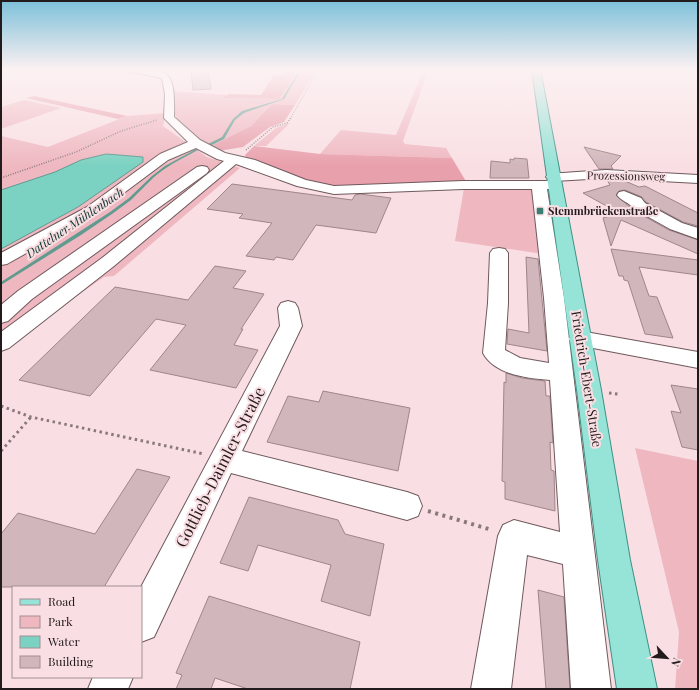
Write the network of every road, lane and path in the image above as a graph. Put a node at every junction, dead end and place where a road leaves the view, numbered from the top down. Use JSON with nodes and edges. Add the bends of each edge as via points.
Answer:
{"nodes":[{"id":1,"x":170,"y":101,"type":"edge"},
{"id":2,"x":300,"y":101,"type":"edge"},
{"id":3,"x":540,"y":101,"type":"edge"},
{"id":4,"x":169,"y":118,"type":"junction"},
{"id":5,"x":196,"y":143,"type":"junction"},
{"id":6,"x":227,"y":158,"type":"junction"},
{"id":7,"x":1,"y":178,"type":"edge"},
{"id":8,"x":698,"y":179,"type":"edge"},
{"id":9,"x":549,"y":182,"type":"junction"},
{"id":10,"x":624,"y":194,"type":"dead end"},
{"id":11,"x":698,"y":234,"type":"edge"},
{"id":12,"x":499,"y":253,"type":"dead end"},
{"id":13,"x":1,"y":260,"type":"edge"},
{"id":14,"x":288,"y":308,"type":"dead end"},
{"id":15,"x":1,"y":316,"type":"edge"},
{"id":16,"x":580,"y":339,"type":"junction"},
{"id":17,"x":1,"y":342,"type":"edge"},
{"id":18,"x":698,"y":360,"type":"edge"},
{"id":19,"x":561,"y":373,"type":"junction"},
{"id":20,"x":1,"y":406,"type":"edge"},
{"id":21,"x":31,"y":417,"type":"junction"},
{"id":22,"x":1,"y":451,"type":"edge"},
{"id":23,"x":224,"y":459,"type":"junction"},
{"id":24,"x":407,"y":506,"type":"joint"},
{"id":25,"x":514,"y":536,"type":"junction"},
{"id":26,"x":578,"y":552,"type":"junction"},
{"id":27,"x":142,"y":622,"type":"edge"},
{"id":28,"x":114,"y":678,"type":"edge"},
{"id":29,"x":108,"y":689,"type":"edge"},
{"id":30,"x":491,"y":689,"type":"edge"},
{"id":31,"x":591,"y":689,"type":"edge"},
{"id":32,"x":637,"y":689,"type":"edge"}],
"edges":[{"from":1,"to":4,"type":"street"},
{"from":2,"to":6,"type":"path","via":[[287,123],[273,127]]},
{"from":3,"to":9,"type":"main road","name":"Friedrich-Ebert-Straße"},
{"from":4,"to":5,"type":"street"},
{"from":4,"to":7,"type":"path","via":[[136,125],[76,152]]},
{"from":5,"to":6,"type":"street"},
{"from":5,"to":13,"type":"street","via":[[164,157],[92,210]]},
{"from":6,"to":9,"type":"street","via":[[302,183],[334,190]]},
{"from":6,"to":15,"type":"street","via":[[26,295]]},
{"from":6,"to":17,"type":"street","via":[[108,262]]},
{"from":8,"to":9,"type":"street","name":"Prozessionsweg","via":[[606,174]]},
{"from":9,"to":16,"type":"main road","name":"Friedrich-Ebert-Straße"},
{"from":9,"to":19,"type":"street","via":[[554,298]]},
{"from":10,"to":11,"type":"street","via":[[676,226]]},
{"from":12,"to":19,"type":"street","via":[[494,353],[510,364]]},
{"from":14,"to":23,"type":"street","name":"Gottlieb-Daimler-Straße","via":[[291,326]]},
{"from":16,"to":18,"type":"street"},
{"from":16,"to":32,"type":"main road","name":"Friedrich-Ebert-Straße"},
{"from":19,"to":26,"type":"street"},
{"from":20,"to":21,"type":"path"},
{"from":21,"to":22,"type":"path"},
{"from":21,"to":23,"type":"path"},
{"from":23,"to":24,"type":"street"},
{"from":23,"to":27,"type":"street","name":"Gottlieb-Daimler-Straße"},
{"from":24,"to":25,"type":"path"},
{"from":25,"to":26,"type":"street"},
{"from":25,"to":30,"type":"street"},
{"from":26,"to":31,"type":"street"},
{"from":28,"to":29,"type":"street"}]}
